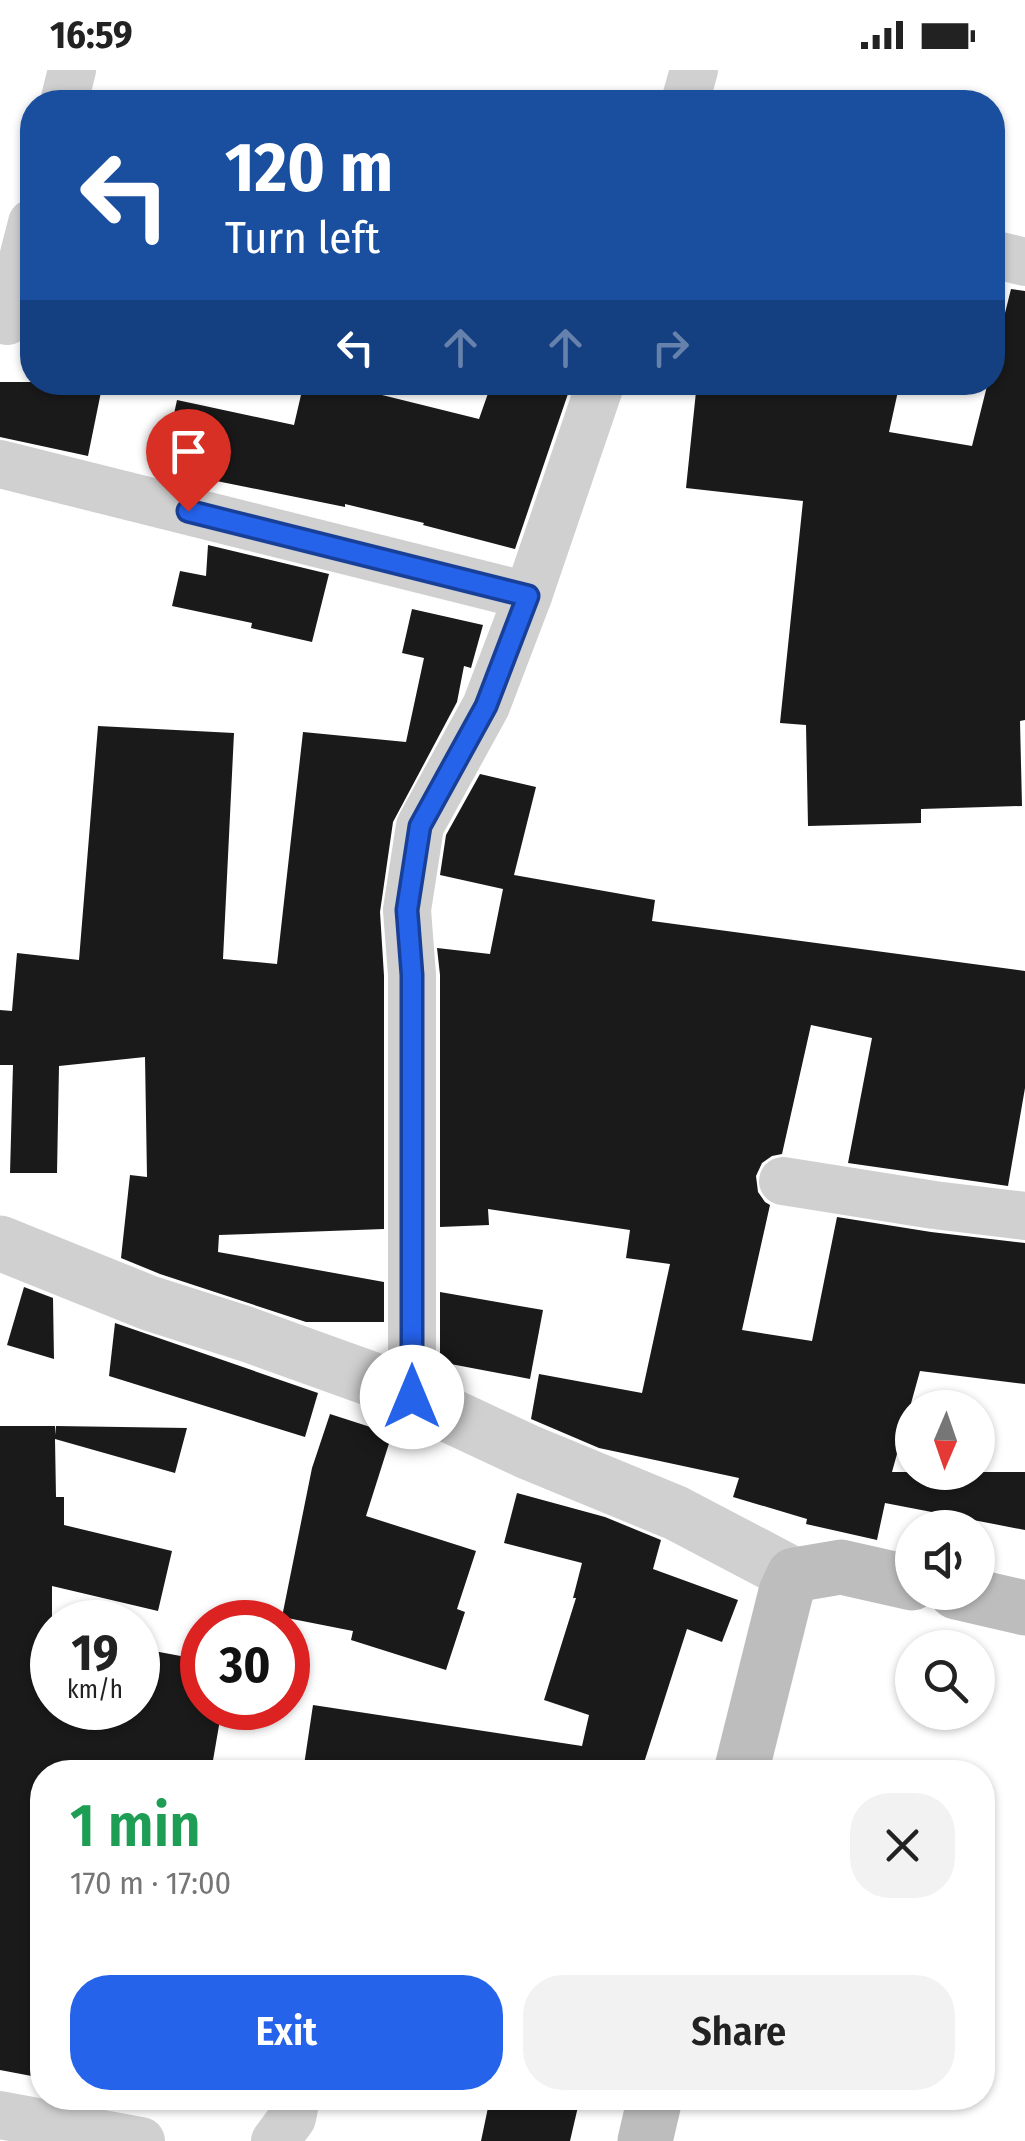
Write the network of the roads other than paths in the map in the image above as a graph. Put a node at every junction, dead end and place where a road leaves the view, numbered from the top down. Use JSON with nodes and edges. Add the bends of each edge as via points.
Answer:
{"nodes":[{"id":1,"x":20,"y":270,"type":"edge"},
{"id":2,"x":7,"y":321,"type":"dead end"},
{"id":3,"x":597,"y":395,"type":"edge"},
{"id":4,"x":0,"y":464,"type":"edge"},
{"id":5,"x":528,"y":596,"type":"junction"},
{"id":6,"x":783,"y":1181,"type":"dead end"},
{"id":7,"x":1025,"y":1216,"type":"edge"},
{"id":8,"x":0,"y":1243,"type":"edge"},
{"id":9,"x":412,"y":1397,"type":"junction"},
{"id":10,"x":794,"y":1576,"type":"junction"},
{"id":11,"x":895,"y":1579,"type":"edge"},
{"id":12,"x":995,"y":1601,"type":"edge"},
{"id":13,"x":1025,"y":1608,"type":"edge"},
{"id":14,"x":744,"y":1760,"type":"edge"},
{"id":15,"x":294,"y":2110,"type":"edge"},
{"id":16,"x":651,"y":2110,"type":"edge"},
{"id":17,"x":0,"y":2115,"type":"edge"},
{"id":18,"x":141,"y":2141,"type":"edge"},
{"id":19,"x":275,"y":2141,"type":"edge"},
{"id":20,"x":645,"y":2141,"type":"edge"}],
"edges":[{"from":1,"to":2,"type":"street"},
{"from":3,"to":5,"type":"street"},
{"from":4,"to":5,"type":"street"},
{"from":5,"to":9,"type":"street","via":[[486,706],[420,826],[412,872],[407,910]]},
{"from":6,"to":7,"type":"street"},
{"from":8,"to":9,"type":"street"},
{"from":9,"to":10,"type":"street","via":[[676,1513]]},
{"from":10,"to":11,"type":"main road","via":[[841,1567]]},
{"from":10,"to":14,"type":"main road"},
{"from":12,"to":13,"type":"main road"},
{"from":15,"to":19,"type":"street"},
{"from":16,"to":20,"type":"main road"},
{"from":17,"to":18,"type":"street"}]}
